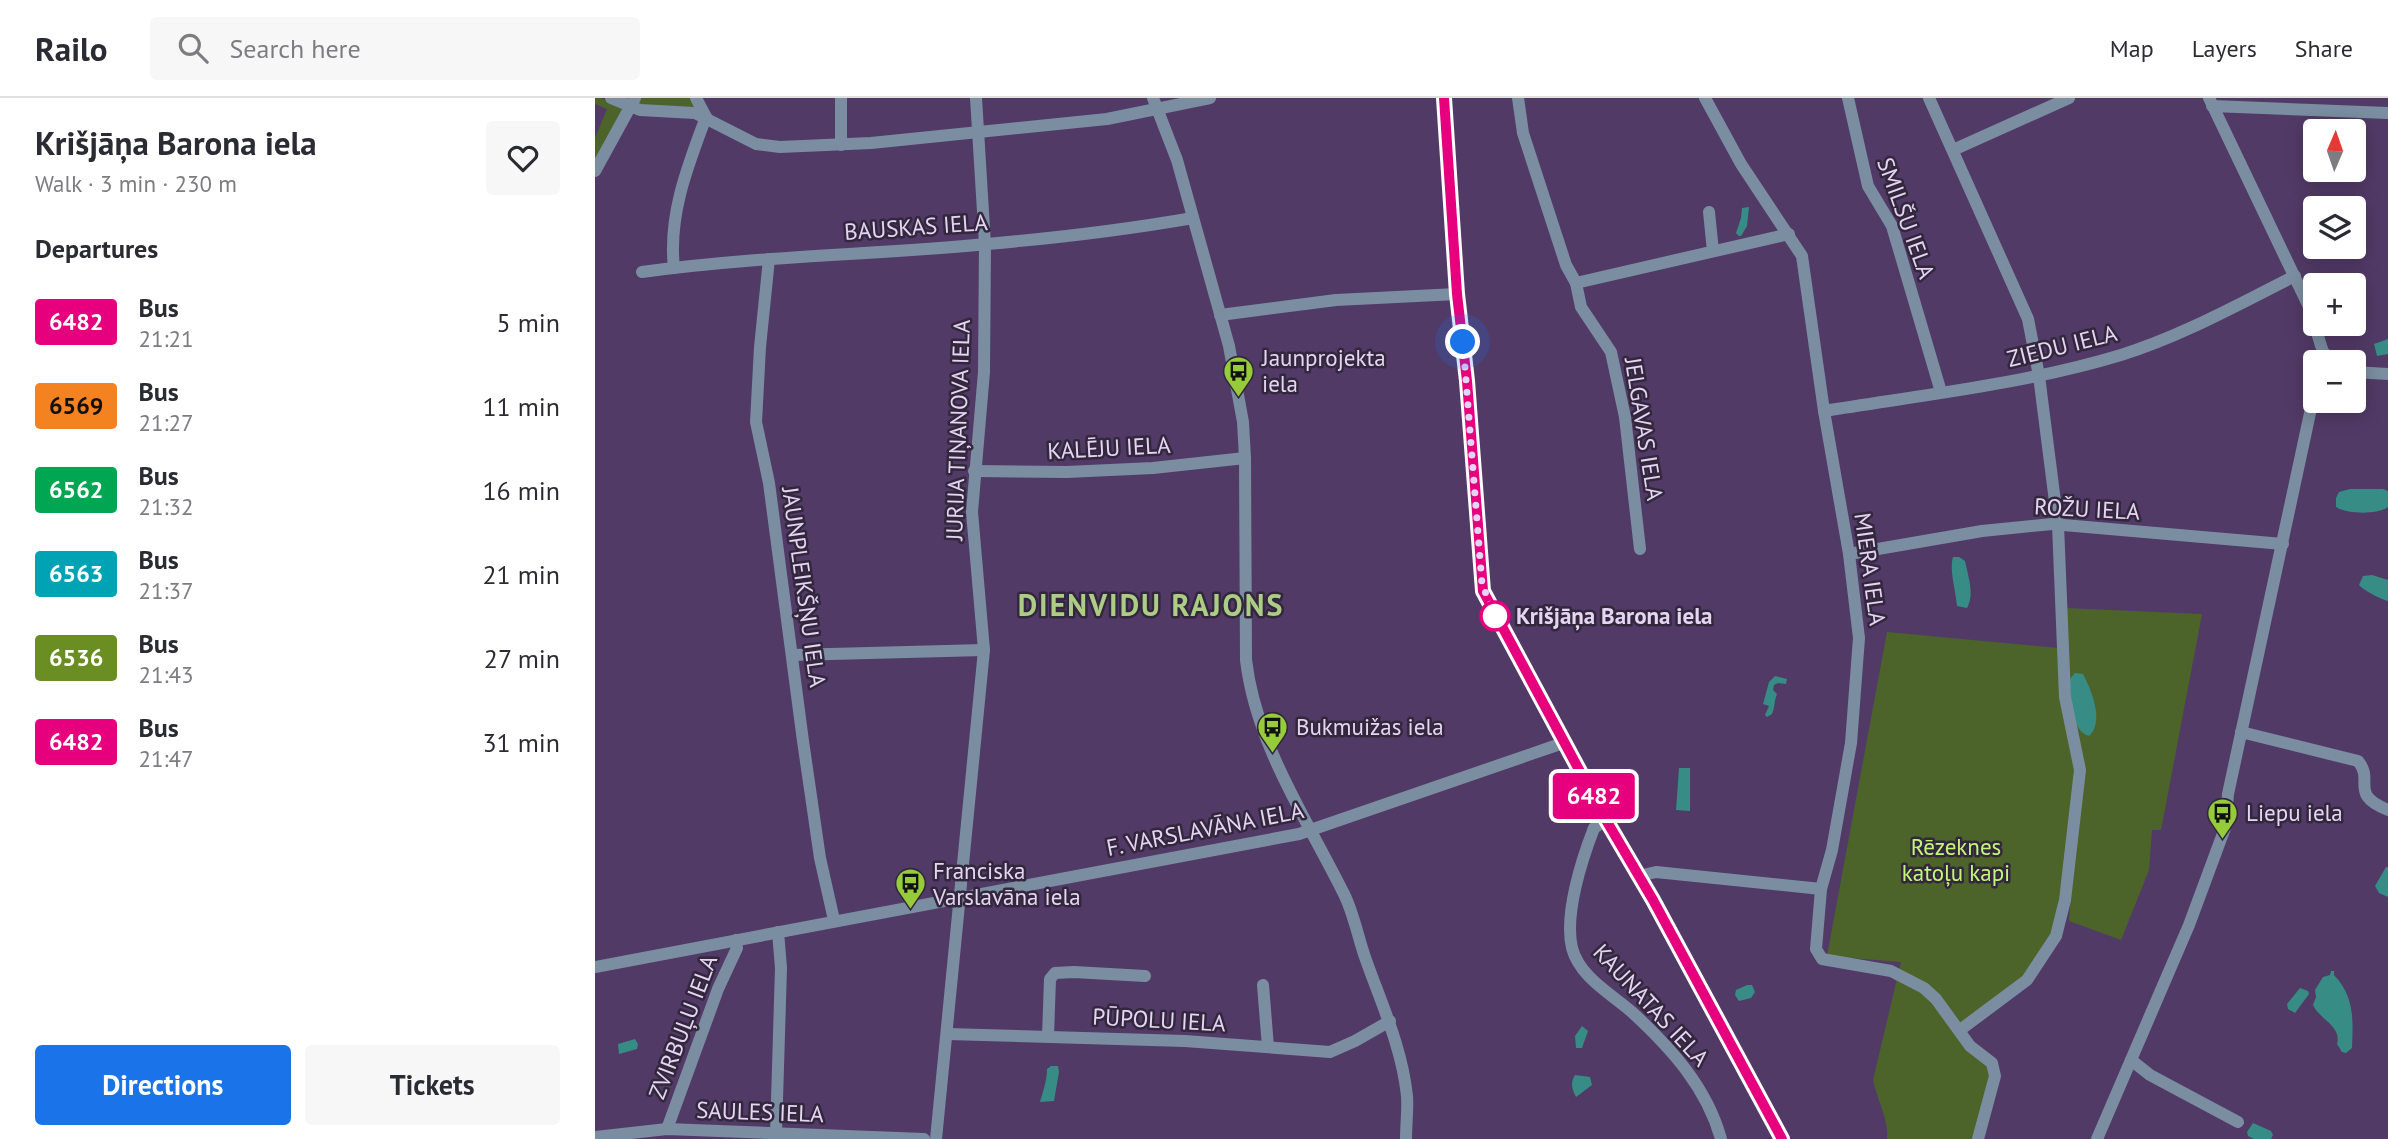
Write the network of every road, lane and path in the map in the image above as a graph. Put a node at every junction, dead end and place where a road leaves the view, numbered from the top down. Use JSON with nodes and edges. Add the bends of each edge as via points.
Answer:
{"nodes":[{"id":1,"x":611,"y":98,"type":"edge"},
{"id":2,"x":696,"y":98,"type":"edge"},
{"id":3,"x":841,"y":98,"type":"edge"},
{"id":4,"x":976,"y":98,"type":"edge"},
{"id":5,"x":1210,"y":98,"type":"edge"},
{"id":6,"x":1444,"y":98,"type":"edge"},
{"id":7,"x":1518,"y":98,"type":"edge"},
{"id":8,"x":1705,"y":98,"type":"edge"},
{"id":9,"x":1848,"y":98,"type":"edge"},
{"id":10,"x":1929,"y":98,"type":"edge"},
{"id":11,"x":2069,"y":98,"type":"edge"},
{"id":12,"x":632,"y":102,"type":"edge"},
{"id":13,"x":2210,"y":102,"type":"edge"},
{"id":14,"x":1156,"y":104,"type":"edge"},
{"id":15,"x":2388,"y":113,"type":"edge"},
{"id":16,"x":706,"y":117,"type":"junction"},
{"id":17,"x":979,"y":131,"type":"junction"},
{"id":18,"x":841,"y":145,"type":"junction"},
{"id":19,"x":1953,"y":150,"type":"junction"},
{"id":20,"x":595,"y":171,"type":"edge"},
{"id":21,"x":1709,"y":212,"type":"dead end"},
{"id":22,"x":1193,"y":218,"type":"junction"},
{"id":23,"x":1789,"y":234,"type":"junction"},
{"id":24,"x":985,"y":244,"type":"junction"},
{"id":25,"x":1713,"y":251,"type":"junction"},
{"id":26,"x":769,"y":259,"type":"junction"},
{"id":27,"x":674,"y":268,"type":"junction"},
{"id":28,"x":642,"y":272,"type":"dead end"},
{"id":29,"x":2295,"y":276,"type":"junction"},
{"id":30,"x":1576,"y":283,"type":"junction"},
{"id":31,"x":1457,"y":294,"type":"junction"},
{"id":32,"x":1220,"y":316,"type":"junction"},
{"id":33,"x":2320,"y":350,"type":"edge"},
{"id":34,"x":2366,"y":373,"type":"edge"},
{"id":35,"x":2388,"y":374,"type":"edge"},
{"id":36,"x":2039,"y":376,"type":"junction"},
{"id":37,"x":1941,"y":392,"type":"junction"},
{"id":38,"x":1824,"y":411,"type":"junction"},
{"id":39,"x":2310,"y":413,"type":"edge"},
{"id":40,"x":1245,"y":458,"type":"junction"},
{"id":41,"x":974,"y":471,"type":"junction"},
{"id":42,"x":2058,"y":525,"type":"junction"},
{"id":43,"x":2283,"y":544,"type":"junction"},
{"id":44,"x":1640,"y":549,"type":"dead end"},
{"id":45,"x":1849,"y":554,"type":"junction"},
{"id":46,"x":983,"y":650,"type":"junction"},
{"id":47,"x":792,"y":655,"type":"junction"},
{"id":48,"x":2241,"y":732,"type":"junction"},
{"id":49,"x":1566,"y":741,"type":"junction"},
{"id":50,"x":2388,"y":810,"type":"edge"},
{"id":51,"x":1606,"y":820,"type":"junction"},
{"id":52,"x":1310,"y":831,"type":"junction"},
{"id":53,"x":1639,"y":876,"type":"junction"},
{"id":54,"x":1821,"y":889,"type":"junction"},
{"id":55,"x":960,"y":898,"type":"junction"},
{"id":56,"x":834,"y":920,"type":"junction"},
{"id":57,"x":778,"y":932,"type":"junction"},
{"id":58,"x":736,"y":940,"type":"junction"},
{"id":59,"x":595,"y":967,"type":"edge"},
{"id":60,"x":1145,"y":976,"type":"dead end"},
{"id":61,"x":1263,"y":985,"type":"dead end"},
{"id":62,"x":1390,"y":1021,"type":"junction"},
{"id":63,"x":1960,"y":1030,"type":"junction"},
{"id":64,"x":948,"y":1034,"type":"junction"},
{"id":65,"x":1048,"y":1036,"type":"junction"},
{"id":66,"x":1268,"y":1047,"type":"junction"},
{"id":67,"x":2131,"y":1060,"type":"junction"},
{"id":68,"x":2238,"y":1122,"type":"dead end"},
{"id":69,"x":667,"y":1129,"type":"junction"},
{"id":70,"x":776,"y":1133,"type":"junction"},
{"id":71,"x":595,"y":1137,"type":"edge"},
{"id":72,"x":924,"y":1139,"type":"edge"},
{"id":73,"x":936,"y":1139,"type":"edge"},
{"id":74,"x":1406,"y":1139,"type":"edge"},
{"id":75,"x":1721,"y":1139,"type":"edge"},
{"id":76,"x":1782,"y":1139,"type":"edge"},
{"id":77,"x":1978,"y":1139,"type":"edge"},
{"id":78,"x":2097,"y":1139,"type":"edge"}],
"edges":[{"from":1,"to":12,"type":"street"},
{"from":2,"to":16,"type":"street"},
{"from":3,"to":18,"type":"street"},
{"from":4,"to":17,"type":"street","name":"JURIJA TIŅANOVA IELA"},
{"from":5,"to":14,"type":"street"},
{"from":6,"to":31,"type":"main road"},
{"from":7,"to":30,"type":"street","name":"JELGAVAS IELA","via":[[1523,134]]},
{"from":8,"to":23,"type":"street","name":"MIERA IELA","via":[[1741,164]]},
{"from":9,"to":37,"type":"street","name":"SMILŠU IELA","via":[[1868,186],[1892,226]]},
{"from":10,"to":19,"type":"street"},
{"from":11,"to":19,"type":"street"},
{"from":12,"to":16,"type":"street","via":[[640,110]]},
{"from":12,"to":20,"type":"street"},
{"from":13,"to":15,"type":"street"},
{"from":13,"to":29,"type":"street"},
{"from":14,"to":17,"type":"street","via":[[1107,119]]},
{"from":14,"to":22,"type":"street"},
{"from":16,"to":18,"type":"street","via":[[766,147]]},
{"from":16,"to":27,"type":"street","via":[[680,194]]},
{"from":17,"to":18,"type":"street"},
{"from":17,"to":24,"type":"street","name":"JURIJA TIŅANOVA IELA"},
{"from":19,"to":36,"type":"street","via":[[2028,319]]},
{"from":21,"to":25,"type":"street"},
{"from":22,"to":24,"type":"street","name":"BAUSKAS IELA"},
{"from":22,"to":32,"type":"street"},
{"from":23,"to":25,"type":"street"},
{"from":23,"to":38,"type":"street","name":"MIERA IELA","via":[[1802,256]]},
{"from":24,"to":26,"type":"street","name":"BAUSKAS IELA"},
{"from":24,"to":41,"type":"street","name":"JURIJA TIŅANOVA IELA","via":[[984,372]]},
{"from":25,"to":30,"type":"street"},
{"from":26,"to":27,"type":"street","name":"BAUSKAS IELA"},
{"from":26,"to":47,"type":"street","name":"JAUNPLEIKŠŅU IELA","via":[[756,422],[769,483]]},
{"from":27,"to":28,"type":"street","name":"BAUSKAS IELA"},
{"from":29,"to":33,"type":"street"},
{"from":29,"to":36,"type":"street","name":"ZIEDU IELA","via":[[2209,319],[2123,354]]},
{"from":30,"to":44,"type":"street","name":"JELGAVAS IELA","via":[[1581,307],[1611,352],[1625,417]]},
{"from":31,"to":32,"type":"street","via":[[1336,300]]},
{"from":31,"to":49,"type":"main road","via":[[1483,591]]},
{"from":32,"to":40,"type":"street","via":[[1239,396]]},
{"from":34,"to":35,"type":"street"},
{"from":36,"to":37,"type":"street","name":"ZIEDU IELA"},
{"from":36,"to":42,"type":"street"},
{"from":37,"to":38,"type":"street","name":"ZIEDU IELA"},
{"from":38,"to":45,"type":"street","name":"MIERA IELA"},
{"from":39,"to":43,"type":"street"},
{"from":40,"to":41,"type":"street","name":"KALĒJU IELA","via":[[1153,468]]},
{"from":40,"to":52,"type":"street","via":[[1249,688]]},
{"from":41,"to":46,"type":"street","name":"JURIJA TIŅANOVA IELA","via":[[972,532]]},
{"from":42,"to":43,"type":"street","name":"ROŽU IELA"},
{"from":42,"to":45,"type":"street","name":"ROŽU IELA","via":[[1982,531]]},
{"from":42,"to":63,"type":"street","via":[[2065,697],[2080,770],[2062,919],[2046,955],[2027,980]]},
{"from":43,"to":48,"type":"street"},
{"from":45,"to":54,"type":"street","name":"MIERA IELA","via":[[1859,638],[1851,743]]},
{"from":46,"to":47,"type":"street"},
{"from":46,"to":55,"type":"street","name":"JURIJA TIŅANOVA IELA"},
{"from":47,"to":56,"type":"street","name":"JAUNPLEIKŠŅU IELA","via":[[820,858]]},
{"from":48,"to":50,"type":"street","via":[[2358,761],[2366,798]]},
{"from":48,"to":67,"type":"street","via":[[2225,828]]},
{"from":49,"to":51,"type":"main road"},
{"from":49,"to":52,"type":"street","name":"F. VARSLAVĀNA IELA"},
{"from":51,"to":53,"type":"main road"},
{"from":51,"to":75,"type":"street","name":"KAUNATAS IELA","via":[[1594,828],[1577,882],[1570,925],[1575,955],[1591,978],[1682,1063],[1714,1114]]},
{"from":52,"to":55,"type":"street","name":"F. VARSLAVĀNA IELA"},
{"from":52,"to":62,"type":"street","via":[[1346,897]]},
{"from":53,"to":54,"type":"street","via":[[1656,872]]},
{"from":53,"to":76,"type":"main road"},
{"from":54,"to":63,"type":"street","name":"MIERA IELA","via":[[1816,949],[1822,959],[1908,977],[1936,999]]},
{"from":55,"to":56,"type":"street","name":"F. VARSLAVĀNA IELA"},
{"from":55,"to":64,"type":"street","name":"JURIJA TIŅANOVA IELA"},
{"from":56,"to":57,"type":"street","name":"F. VARSLAVĀNA IELA"},
{"from":57,"to":58,"type":"street","name":"F. VARSLAVĀNA IELA"},
{"from":57,"to":70,"type":"street"},
{"from":58,"to":59,"type":"street","name":"F. VARSLAVĀNA IELA"},
{"from":58,"to":69,"type":"street","name":"ZVIRBUĻU IELA","via":[[737,948]]},
{"from":60,"to":65,"type":"street","name":"PŪPOLU IELA","via":[[1055,973],[1050,979]]},
{"from":61,"to":66,"type":"street"},
{"from":62,"to":66,"type":"street","name":"PŪPOLU IELA","via":[[1330,1052]]},
{"from":62,"to":74,"type":"street","via":[[1407,1098]]},
{"from":63,"to":77,"type":"street","name":"MIERA IELA","via":[[1995,1072]]},
{"from":64,"to":65,"type":"street","name":"PŪPOLU IELA"},
{"from":64,"to":73,"type":"street","name":"JURIJA TIŅANOVA IELA"},
{"from":65,"to":66,"type":"street","name":"PŪPOLU IELA"},
{"from":67,"to":68,"type":"street"},
{"from":67,"to":78,"type":"street"},
{"from":69,"to":70,"type":"street","name":"SAULES IELA"},
{"from":69,"to":71,"type":"street","name":"SAULES IELA"},
{"from":70,"to":72,"type":"street","name":"SAULES IELA"}]}
